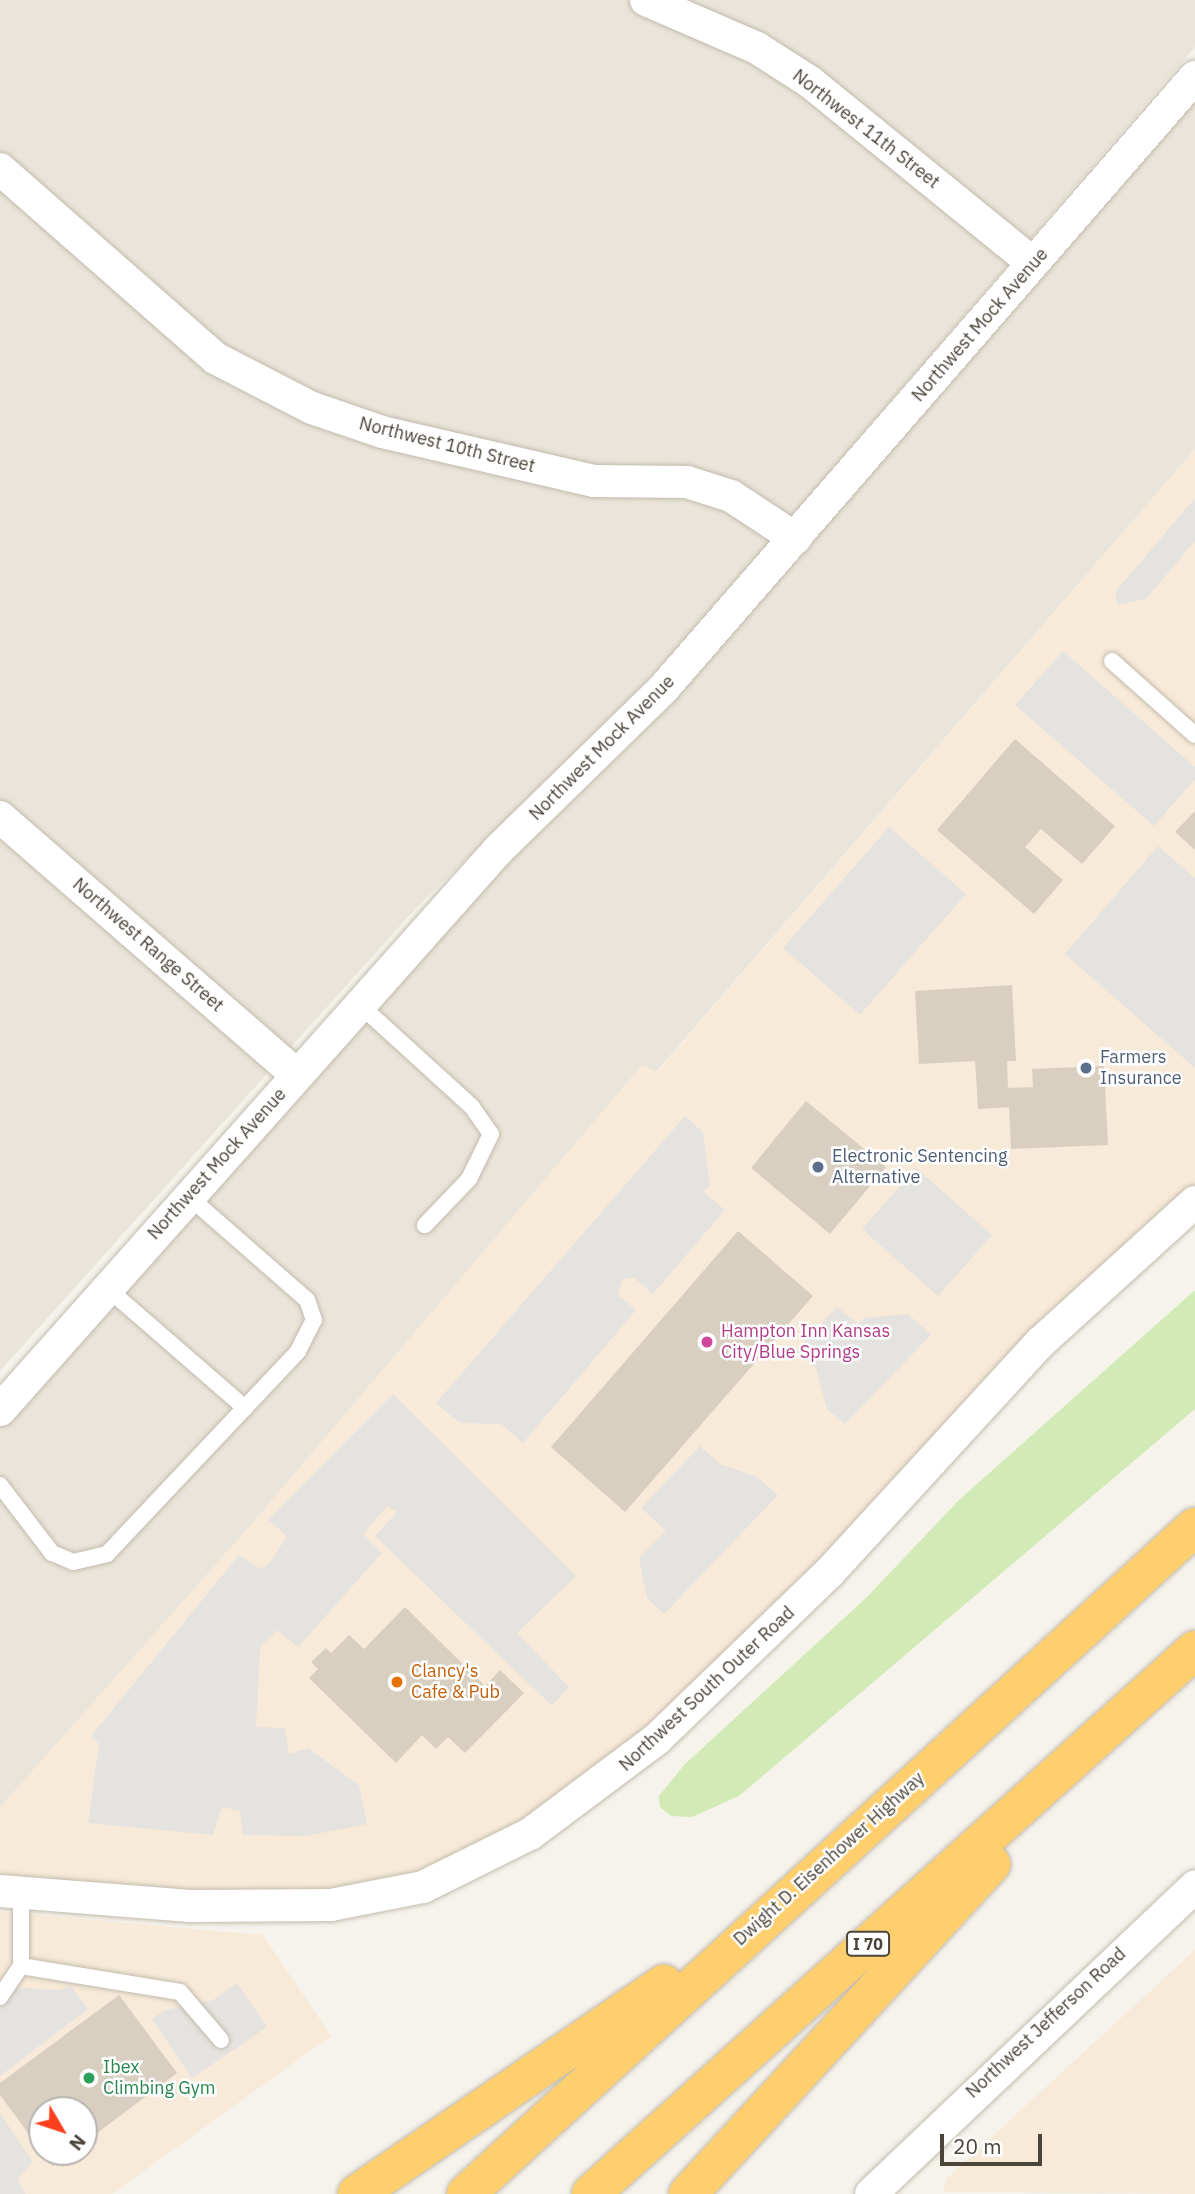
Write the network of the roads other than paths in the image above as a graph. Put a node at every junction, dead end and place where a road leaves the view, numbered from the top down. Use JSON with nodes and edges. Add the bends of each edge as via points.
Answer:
{"nodes":[{"id":1,"x":646,"y":0,"type":"edge"},
{"id":2,"x":1195,"y":77,"type":"edge"},
{"id":3,"x":0,"y":169,"type":"edge"},
{"id":4,"x":1033,"y":263,"type":"junction"},
{"id":5,"x":795,"y":538,"type":"junction"},
{"id":6,"x":1112,"y":661,"type":"dead end"},
{"id":7,"x":1195,"y":735,"type":"edge"},
{"id":8,"x":0,"y":817,"type":"edge"},
{"id":9,"x":359,"y":1004,"type":"junction"},
{"id":10,"x":296,"y":1074,"type":"junction"},
{"id":11,"x":188,"y":1196,"type":"junction"},
{"id":12,"x":1195,"y":1202,"type":"edge"},
{"id":13,"x":425,"y":1225,"type":"dead end"},
{"id":14,"x":107,"y":1289,"type":"junction"},
{"id":15,"x":245,"y":1408,"type":"junction"},
{"id":16,"x":0,"y":1410,"type":"edge"},
{"id":17,"x":0,"y":1485,"type":"edge"},
{"id":18,"x":1195,"y":1527,"type":"edge"},
{"id":19,"x":1195,"y":1650,"type":"edge"},
{"id":20,"x":1146,"y":1695,"type":"junction"},
{"id":21,"x":1195,"y":1886,"type":"edge"},
{"id":22,"x":10,"y":1892,"type":"edge"},
{"id":23,"x":773,"y":1910,"type":"junction"},
{"id":24,"x":20,"y":1966,"type":"junction"},
{"id":25,"x":0,"y":1997,"type":"edge"},
{"id":26,"x":221,"y":2040,"type":"dead end"},
{"id":27,"x":877,"y":2192,"type":"edge"},
{"id":28,"x":357,"y":2194,"type":"edge"},
{"id":29,"x":466,"y":2194,"type":"edge"},
{"id":30,"x":590,"y":2194,"type":"edge"},
{"id":31,"x":688,"y":2194,"type":"edge"}],
"edges":[{"from":1,"to":4,"type":"street","name":"Northwest 11th Street","via":[[757,48],[810,82]]},
{"from":2,"to":4,"type":"street","name":"Northwest Mock Avenue"},
{"from":3,"to":5,"type":"street","name":"Northwest 10th Street","via":[[215,358],[312,408],[382,432],[594,481],[687,482],[732,496]]},
{"from":4,"to":5,"type":"street","name":"Northwest Mock Avenue"},
{"from":5,"to":9,"type":"street","name":"Northwest Mock Avenue","via":[[663,689],[498,850]]},
{"from":6,"to":7,"type":"lane"},
{"from":8,"to":10,"type":"street","name":"Northwest Range Street"},
{"from":9,"to":10,"type":"street","name":"Northwest Mock Avenue"},
{"from":9,"to":13,"type":"lane","via":[[472,1107],[491,1134],[469,1179]]},
{"from":10,"to":11,"type":"street","name":"Northwest Mock Avenue"},
{"from":11,"to":14,"type":"street","name":"Northwest Mock Avenue"},
{"from":11,"to":15,"type":"lane","via":[[307,1300],[314,1320],[298,1351]]},
{"from":12,"to":22,"type":"street","name":"Northwest South Outer Road","via":[[1041,1342],[829,1573],[657,1739],[530,1834],[423,1887],[331,1905],[190,1906]]},
{"from":14,"to":15,"type":"lane"},
{"from":14,"to":16,"type":"street","name":"Northwest Mock Avenue"},
{"from":15,"to":17,"type":"lane","via":[[107,1554],[73,1562],[52,1553]]},
{"from":18,"to":23,"type":"highway","name":"Dwight D. Eisenhower Highway"},
{"from":19,"to":20,"type":"highway","number":"I 70"},
{"from":20,"to":30,"type":"highway","number":"I 70"},
{"from":20,"to":31,"type":"highway"},
{"from":21,"to":27,"type":"street","name":"Northwest Jefferson Road"},
{"from":22,"to":24,"type":"lane"},
{"from":23,"to":28,"type":"highway"},
{"from":23,"to":29,"type":"highway","name":"Dwight D. Eisenhower Highway"},
{"from":24,"to":25,"type":"lane"},
{"from":24,"to":26,"type":"lane","via":[[180,1992]]}]}
